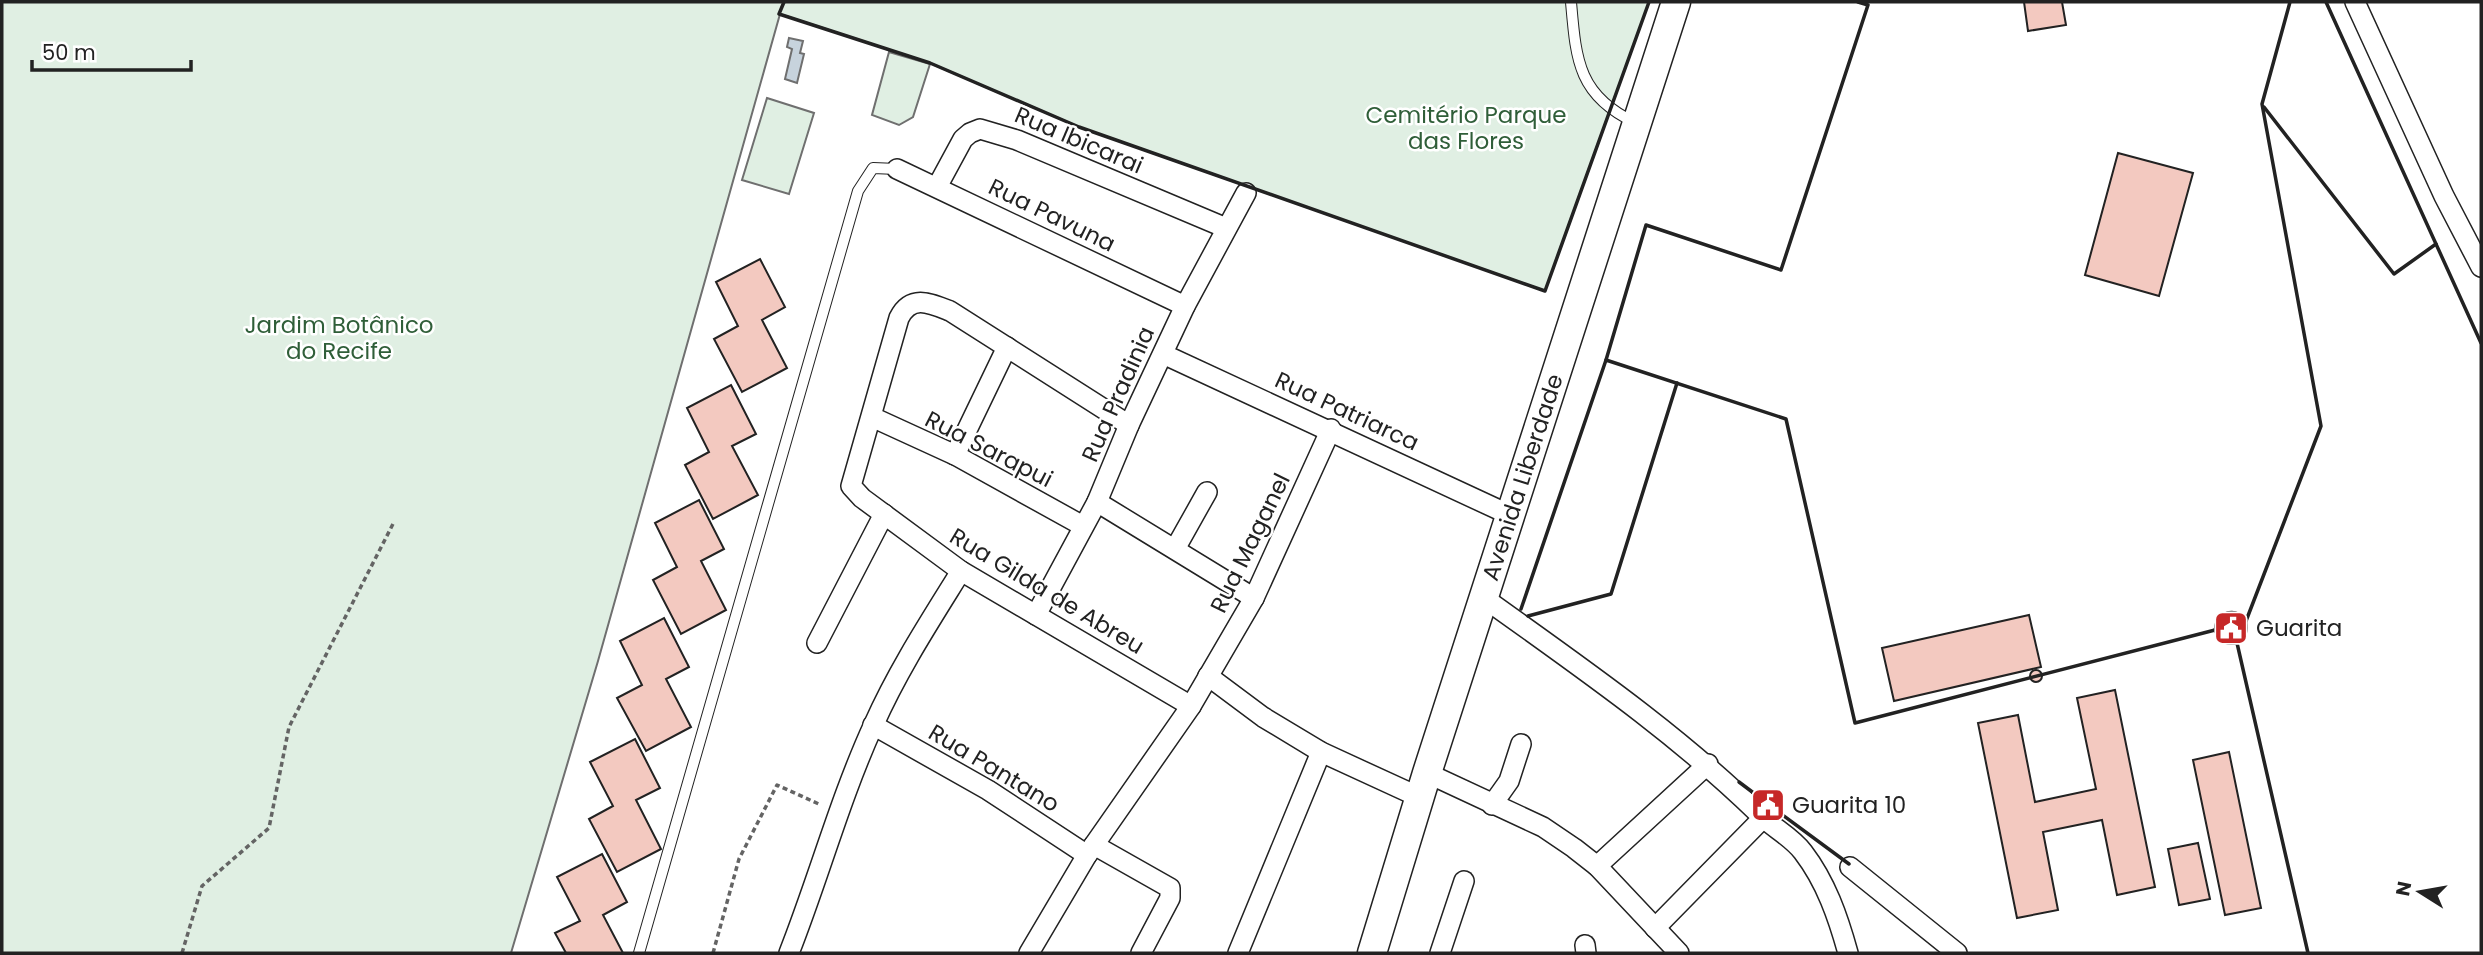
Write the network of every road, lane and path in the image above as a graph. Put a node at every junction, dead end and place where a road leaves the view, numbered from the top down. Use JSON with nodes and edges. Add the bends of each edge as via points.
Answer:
{"nodes":[{"id":1,"x":1571,"y":2,"type":"edge"},
{"id":2,"x":1676,"y":2,"type":"edge"},
{"id":3,"x":2355,"y":2,"type":"edge"},
{"id":4,"x":1636,"y":123,"type":"junction"},
{"id":5,"x":897,"y":169,"type":"joint"},
{"id":6,"x":937,"y":187,"type":"junction"},
{"id":7,"x":1245,"y":193,"type":"dead end"},
{"id":8,"x":1226,"y":228,"type":"junction"},
{"id":9,"x":2481,"y":267,"type":"edge"},
{"id":10,"x":1185,"y":306,"type":"junction"},
{"id":11,"x":1007,"y":347,"type":"junction"},
{"id":12,"x":1163,"y":354,"type":"junction"},
{"id":13,"x":872,"y":417,"type":"junction"},
{"id":14,"x":1129,"y":425,"type":"junction"},
{"id":15,"x":1331,"y":429,"type":"junction"},
{"id":16,"x":955,"y":455,"type":"junction"},
{"id":17,"x":1208,"y":492,"type":"dead end"},
{"id":18,"x":1097,"y":502,"type":"junction"},
{"id":19,"x":884,"y":514,"type":"junction"},
{"id":20,"x":1510,"y":515,"type":"junction"},
{"id":21,"x":394,"y":522,"type":"dead end"},
{"id":22,"x":1083,"y":526,"type":"junction"},
{"id":23,"x":1175,"y":549,"type":"junction"},
{"id":24,"x":961,"y":572,"type":"junction"},
{"id":25,"x":1254,"y":598,"type":"junction"},
{"id":26,"x":1484,"y":598,"type":"junction"},
{"id":27,"x":1036,"y":615,"type":"junction"},
{"id":28,"x":817,"y":643,"type":"dead end"},
{"id":29,"x":1208,"y":676,"type":"junction"},
{"id":30,"x":1191,"y":706,"type":"junction"},
{"id":31,"x":873,"y":726,"type":"junction"},
{"id":32,"x":1521,"y":744,"type":"dead end"},
{"id":33,"x":1321,"y":752,"type":"junction"},
{"id":34,"x":1708,"y":764,"type":"junction"},
{"id":35,"x":1423,"y":785,"type":"junction"},
{"id":36,"x":1492,"y":805,"type":"junction"},
{"id":37,"x":839,"y":813,"type":"junction"},
{"id":38,"x":1763,"y":818,"type":"junction"},
{"id":39,"x":1090,"y":850,"type":"junction"},
{"id":40,"x":1597,"y":866,"type":"junction"},
{"id":41,"x":1850,"y":867,"type":"dead end"},
{"id":42,"x":1464,"y":881,"type":"dead end"},
{"id":43,"x":1655,"y":928,"type":"junction"},
{"id":44,"x":795,"y":951,"type":"edge"},
{"id":45,"x":182,"y":953,"type":"edge"},
{"id":46,"x":639,"y":953,"type":"edge"},
{"id":47,"x":713,"y":953,"type":"edge"},
{"id":48,"x":1029,"y":953,"type":"edge"},
{"id":49,"x":1141,"y":953,"type":"edge"},
{"id":50,"x":1238,"y":953,"type":"edge"},
{"id":51,"x":1372,"y":953,"type":"edge"},
{"id":52,"x":1440,"y":953,"type":"edge"},
{"id":53,"x":1679,"y":953,"type":"edge"},
{"id":54,"x":1848,"y":953,"type":"edge"},
{"id":55,"x":1956,"y":953,"type":"edge"}],
"edges":[{"from":1,"to":4,"type":"lane","via":[[1575,50],[1583,76],[1597,98]]},
{"from":2,"to":4,"type":"main road","name":"Avenida Liberdade"},
{"from":3,"to":9,"type":"street"},
{"from":4,"to":20,"type":"main road","name":"Avenida Liberdade"},
{"from":5,"to":6,"type":"street","name":"Rua Pavuna"},
{"from":5,"to":46,"type":"lane","via":[[873,168],[858,191]]},
{"from":6,"to":8,"type":"street","name":"Rua Ibicarai","via":[[963,139],[980,130],[1017,140]]},
{"from":6,"to":10,"type":"street","name":"Rua Pavuna"},
{"from":7,"to":8,"type":"street","name":"Rua Pradinia"},
{"from":8,"to":10,"type":"street","name":"Rua Pradinia"},
{"from":10,"to":12,"type":"street","name":"Rua Pradinia"},
{"from":11,"to":13,"type":"street","via":[[950,311],[916,301],[904,308]]},
{"from":11,"to":14,"type":"street"},
{"from":11,"to":16,"type":"street"},
{"from":12,"to":14,"type":"street","name":"Rua Pradinia"},
{"from":12,"to":15,"type":"street","name":"Rua Patriarca"},
{"from":13,"to":16,"type":"street","name":"Rua Sarapui"},
{"from":13,"to":19,"type":"street","name":"Rua Gilda de Abreu","via":[[851,486]]},
{"from":14,"to":18,"type":"street","name":"Rua Pradinia"},
{"from":15,"to":20,"type":"street","name":"Rua Patriarca"},
{"from":15,"to":25,"type":"street","name":"Rua Maganel"},
{"from":16,"to":22,"type":"street","name":"Rua Sarapui"},
{"from":17,"to":23,"type":"street"},
{"from":18,"to":22,"type":"street","name":"Rua Pradinia"},
{"from":18,"to":23,"type":"street"},
{"from":19,"to":24,"type":"street","name":"Rua Gilda de Abreu"},
{"from":19,"to":28,"type":"street"},
{"from":20,"to":26,"type":"main road","name":"Avenida Liberdade"},
{"from":21,"to":45,"type":"path","via":[[289,727],[270,828],[202,886]]},
{"from":22,"to":27,"type":"street","name":"Rua Pradinia"},
{"from":23,"to":25,"type":"street"},
{"from":24,"to":27,"type":"street","name":"Rua Gilda de Abreu"},
{"from":24,"to":31,"type":"street","via":[[901,668]]},
{"from":25,"to":29,"type":"street","name":"Rua Maganel"},
{"from":26,"to":34,"type":"street"},
{"from":26,"to":35,"type":"main road","name":"Avenida Liberdade"},
{"from":27,"to":30,"type":"street","name":"Rua Gilda de Abreu"},
{"from":29,"to":30,"type":"street","name":"Rua Maganel"},
{"from":29,"to":33,"type":"street"},
{"from":30,"to":39,"type":"street","name":"Rua Maganel"},
{"from":31,"to":37,"type":"street"},
{"from":31,"to":39,"type":"street","name":"Rua Pantano"},
{"from":32,"to":36,"type":"street","via":[[1509,781]]},
{"from":33,"to":35,"type":"street"},
{"from":33,"to":50,"type":"street"},
{"from":34,"to":38,"type":"street"},
{"from":34,"to":40,"type":"street"},
{"from":35,"to":36,"type":"street"},
{"from":35,"to":51,"type":"main road","name":"Avenida Liberdade"},
{"from":36,"to":40,"type":"street","via":[[1543,827]]},
{"from":37,"to":44,"type":"street"},
{"from":37,"to":47,"type":"path","via":[[777,785],[739,859]]},
{"from":38,"to":43,"type":"street"},
{"from":38,"to":54,"type":"street","via":[[1802,850],[1824,884]]},
{"from":39,"to":48,"type":"street","name":"Rua Maganel"},
{"from":39,"to":49,"type":"street","name":"Rua Pantano","via":[[1170,888]]},
{"from":40,"to":43,"type":"street"},
{"from":41,"to":55,"type":"street"},
{"from":42,"to":52,"type":"street"},
{"from":43,"to":53,"type":"street"}]}
